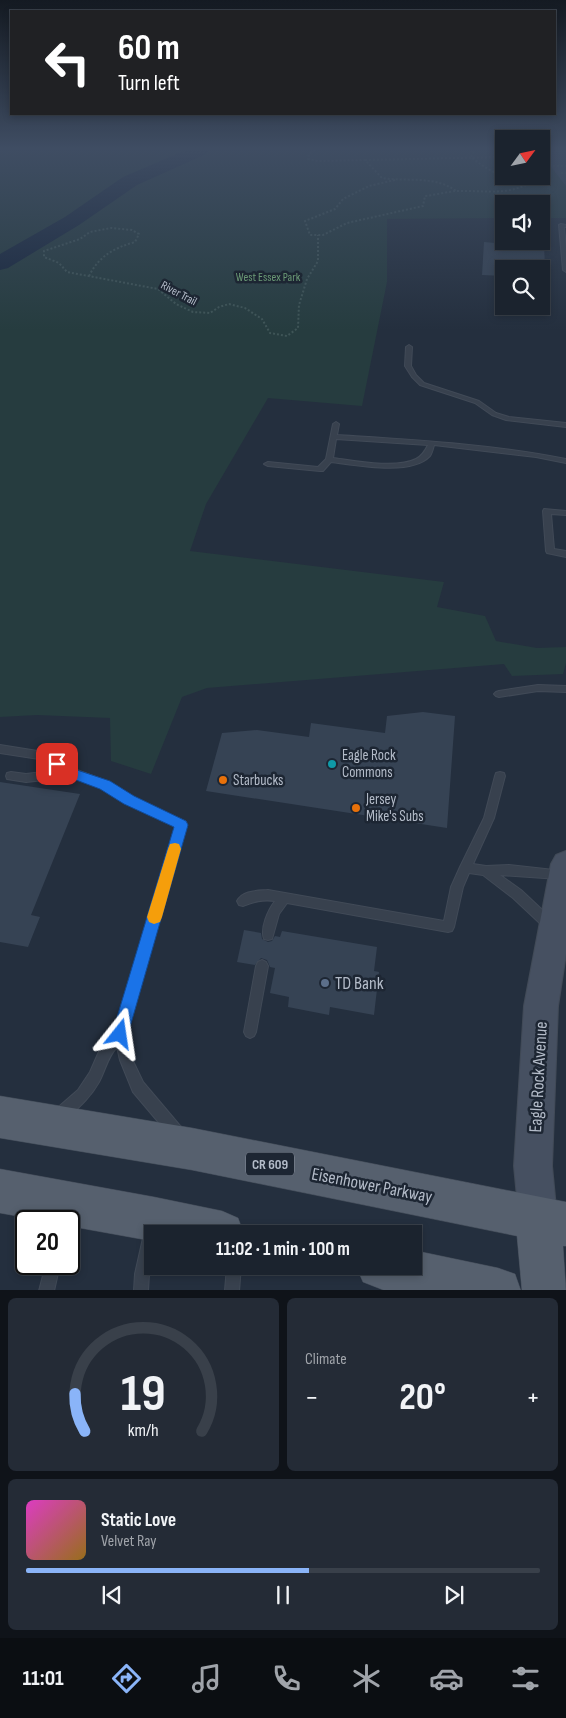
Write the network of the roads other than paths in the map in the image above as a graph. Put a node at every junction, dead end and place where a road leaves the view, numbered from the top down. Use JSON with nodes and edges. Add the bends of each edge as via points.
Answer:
{"nodes":[{"id":1,"x":566,"y":226,"type":"edge"},
{"id":2,"x":566,"y":266,"type":"edge"},
{"id":3,"x":566,"y":270,"type":"edge"},
{"id":4,"x":409,"y":347,"type":"dead end"},
{"id":5,"x":336,"y":424,"type":"dead end"},
{"id":6,"x":566,"y":425,"type":"edge"},
{"id":7,"x":335,"y":437,"type":"junction"},
{"id":8,"x":432,"y":444,"type":"junction"},
{"id":9,"x":329,"y":460,"type":"junction"},
{"id":10,"x":566,"y":461,"type":"edge"},
{"id":11,"x":268,"y":464,"type":"dead end"},
{"id":12,"x":566,"y":513,"type":"edge"},
{"id":13,"x":566,"y":554,"type":"edge"},
{"id":14,"x":566,"y":689,"type":"edge"},
{"id":15,"x":499,"y":694,"type":"dead end"},
{"id":16,"x":0,"y":749,"type":"edge"},
{"id":17,"x":73,"y":773,"type":"junction"},
{"id":18,"x":11,"y":776,"type":"dead end"},
{"id":19,"x":500,"y":776,"type":"dead end"},
{"id":20,"x":465,"y":867,"type":"junction"},
{"id":21,"x":565,"y":870,"type":"edge"},
{"id":22,"x":486,"y":871,"type":"junction"},
{"id":23,"x":285,"y":898,"type":"junction"},
{"id":24,"x":243,"y":901,"type":"dead end"},
{"id":25,"x":555,"y":929,"type":"junction"},
{"id":26,"x":268,"y":935,"type":"dead end"},
{"id":27,"x":262,"y":966,"type":"dead end"},
{"id":28,"x":250,"y":1032,"type":"dead end"},
{"id":29,"x":120,"y":1034,"type":"junction"},
{"id":30,"x":0,"y":1118,"type":"edge"},
{"id":31,"x":48,"y":1125,"type":"junction"},
{"id":32,"x":192,"y":1149,"type":"junction"},
{"id":33,"x":0,"y":1191,"type":"edge"},
{"id":34,"x":62,"y":1210,"type":"edge"},
{"id":35,"x":80,"y":1213,"type":"edge"},
{"id":36,"x":154,"y":1219,"type":"junction"},
{"id":37,"x":552,"y":1221,"type":"edge"},
{"id":38,"x":181,"y":1225,"type":"edge"},
{"id":39,"x":51,"y":1275,"type":"edge"},
{"id":40,"x":233,"y":1275,"type":"edge"},
{"id":41,"x":403,"y":1275,"type":"edge"},
{"id":42,"x":46,"y":1290,"type":"edge"},
{"id":43,"x":141,"y":1290,"type":"edge"},
{"id":44,"x":232,"y":1290,"type":"edge"},
{"id":45,"x":498,"y":1290,"type":"edge"},
{"id":46,"x":545,"y":1290,"type":"edge"}],
"edges":[{"from":1,"to":2,"type":"lane","via":[[561,226]]},
{"from":2,"to":3,"type":"lane"},
{"from":4,"to":6,"type":"lane","via":[[408,366],[422,384],[477,402],[508,419]]},
{"from":5,"to":7,"type":"lane"},
{"from":7,"to":8,"type":"lane"},
{"from":7,"to":9,"type":"lane"},
{"from":8,"to":9,"type":"lane","via":[[432,451],[423,460],[404,466]]},
{"from":8,"to":10,"type":"lane"},
{"from":9,"to":11,"type":"lane","via":[[320,469]]},
{"from":12,"to":13,"type":"lane","via":[[548,511],[550,551]]},
{"from":14,"to":15,"type":"lane","via":[[538,688]]},
{"from":16,"to":17,"type":"lane","via":[[41,754]]},
{"from":17,"to":18,"type":"lane","via":[[26,778]]},
{"from":17,"to":29,"type":"lane","via":[[105,785],[182,825]]},
{"from":19,"to":20,"type":"lane","via":[[489,818]]},
{"from":20,"to":22,"type":"lane"},
{"from":20,"to":23,"type":"lane","via":[[448,927]]},
{"from":21,"to":22,"type":"lane"},
{"from":21,"to":25,"type":"main road","name":"Eagle Rock Avenue"},
{"from":22,"to":25,"type":"lane"},
{"from":23,"to":24,"type":"lane","via":[[252,896]]},
{"from":23,"to":26,"type":"lane","via":[[273,912]]},
{"from":25,"to":37,"type":"main road","name":"Eagle Rock Avenue","via":[[541,1006],[533,1166]]},
{"from":27,"to":28,"type":"lane"},
{"from":29,"to":31,"type":"lane","via":[[105,1051],[96,1076],[83,1095]]},
{"from":29,"to":32,"type":"lane","via":[[126,1060],[138,1088]]},
{"from":30,"to":31,"type":"main road","name":"Eisenhower Parkway","number":"CR 609"},
{"from":31,"to":32,"type":"main road","name":"Eisenhower Parkway","number":"CR 609"},
{"from":32,"to":37,"type":"main road","name":"Eisenhower Parkway","number":"CR 609"},
{"from":33,"to":34,"type":"main road"},
{"from":35,"to":36,"type":"main road"},
{"from":36,"to":38,"type":"main road"},
{"from":36,"to":43,"type":"lane"},
{"from":37,"to":46,"type":"main road","name":"Eagle Rock Avenue"},
{"from":39,"to":42,"type":"lane"},
{"from":40,"to":44,"type":"lane"},
{"from":41,"to":45,"type":"main road"}]}
